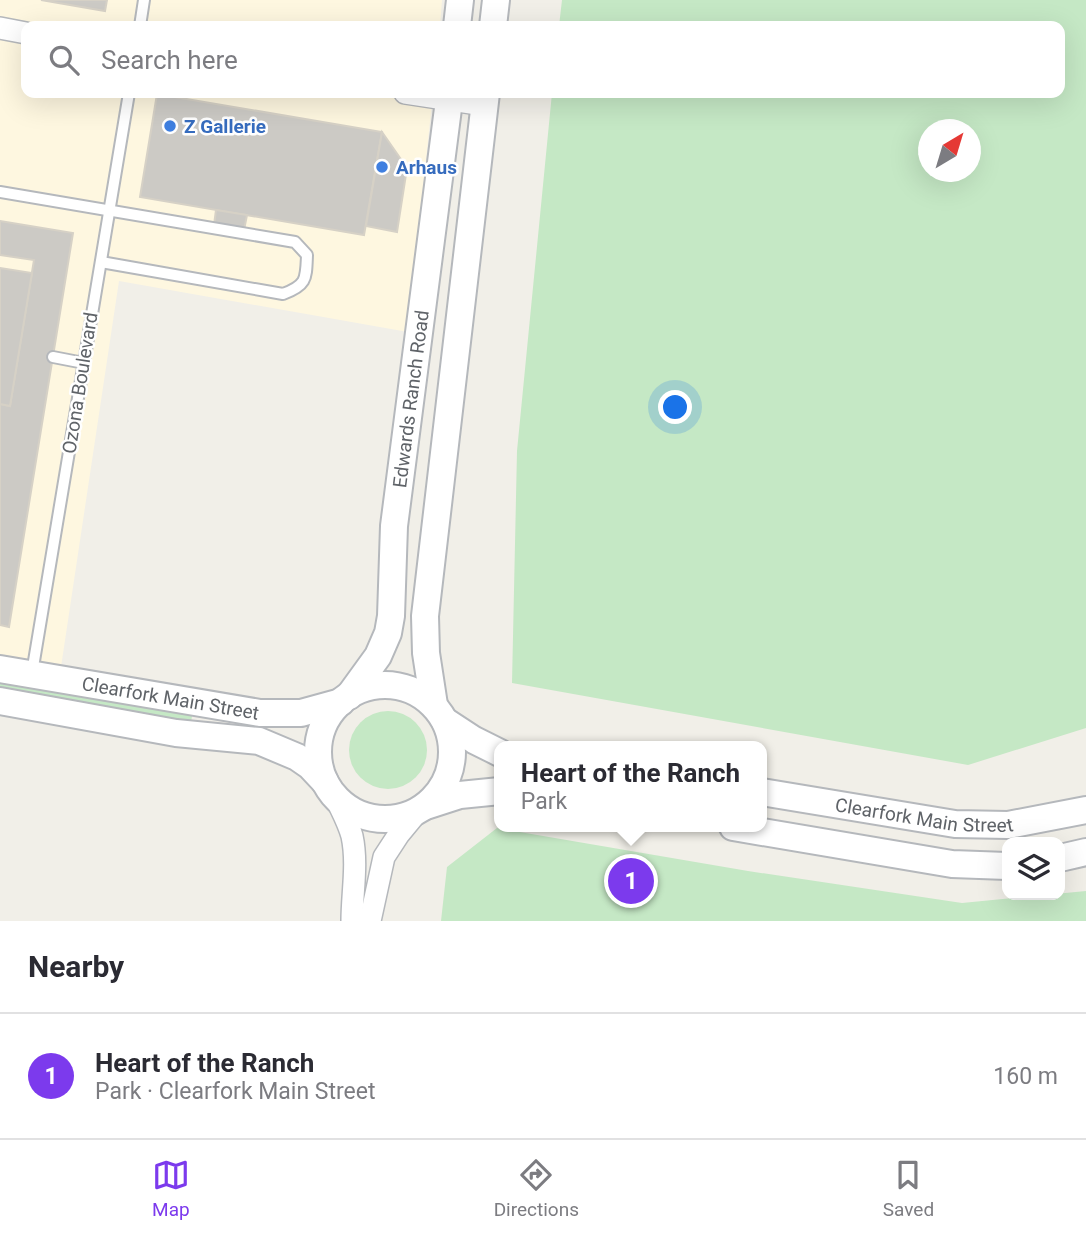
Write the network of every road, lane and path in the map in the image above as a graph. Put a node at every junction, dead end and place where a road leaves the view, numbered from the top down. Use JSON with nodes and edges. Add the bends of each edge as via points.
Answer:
{"nodes":[{"id":1,"x":144,"y":0,"type":"edge"},
{"id":2,"x":460,"y":0,"type":"edge"},
{"id":3,"x":496,"y":0,"type":"edge"},
{"id":4,"x":141,"y":21,"type":"edge"},
{"id":5,"x":458,"y":21,"type":"edge"},
{"id":6,"x":494,"y":21,"type":"edge"},
{"id":7,"x":0,"y":28,"type":"edge"},
{"id":8,"x":21,"y":32,"type":"edge"},
{"id":9,"x":128,"y":98,"type":"edge"},
{"id":10,"x":450,"y":98,"type":"edge"},
{"id":11,"x":485,"y":99,"type":"edge"},
{"id":12,"x":0,"y":192,"type":"edge"},
{"id":13,"x":110,"y":209,"type":"junction"},
{"id":14,"x":101,"y":262,"type":"junction"},
{"id":15,"x":53,"y":357,"type":"dead end"},
{"id":16,"x":84,"y":363,"type":"junction"},
{"id":17,"x":0,"y":669,"type":"edge"},
{"id":18,"x":32,"y":674,"type":"junction"},
{"id":19,"x":345,"y":699,"type":"junction"},
{"id":20,"x":0,"y":701,"type":"edge"},
{"id":21,"x":439,"y":713,"type":"junction"},
{"id":22,"x":494,"y":750,"type":"edge"},
{"id":23,"x":330,"y":790,"type":"junction"},
{"id":24,"x":494,"y":791,"type":"edge"},
{"id":25,"x":767,"y":793,"type":"edge"},
{"id":26,"x":421,"y":808,"type":"junction"},
{"id":27,"x":1086,"y":810,"type":"edge"},
{"id":28,"x":763,"y":832,"type":"edge"},
{"id":29,"x":1086,"y":852,"type":"edge"},
{"id":30,"x":1065,"y":857,"type":"edge"},
{"id":31,"x":1002,"y":866,"type":"edge"},
{"id":32,"x":352,"y":921,"type":"edge"},
{"id":33,"x":370,"y":921,"type":"edge"}],
"edges":[{"from":1,"to":4,"type":"lane"},
{"from":2,"to":5,"type":"street"},
{"from":3,"to":6,"type":"street"},
{"from":7,"to":8,"type":"street"},
{"from":9,"to":13,"type":"lane","name":"Ozona Boulevard"},
{"from":10,"to":19,"type":"street","name":"Edwards Ranch Road","via":[[394,526],[391,616],[378,656]]},
{"from":11,"to":21,"type":"street","name":"Edwards Ranch Road","via":[[425,616]]},
{"from":12,"to":13,"type":"lane"},
{"from":13,"to":14,"type":"lane","name":"Ozona Boulevard"},
{"from":13,"to":14,"type":"lane","via":[[295,242],[307,255],[306,277],[299,288],[284,294]]},
{"from":14,"to":16,"type":"lane","name":"Ozona Boulevard"},
{"from":15,"to":16,"type":"lane"},
{"from":16,"to":18,"type":"lane","name":"Ozona Boulevard"},
{"from":17,"to":18,"type":"street","name":"Clearfork Main Street"},
{"from":18,"to":19,"type":"street","name":"Clearfork Main Street","via":[[260,713],[301,713]]},
{"from":19,"to":21,"type":"street","via":[[365,688],[402,687],[419,694]]},
{"from":19,"to":23,"type":"street","via":[[330,713],[319,741],[320,764]]},
{"from":20,"to":23,"type":"street","name":"Clearfork Main Street","via":[[176,733],[259,741],[297,757]]},
{"from":21,"to":22,"type":"street"},
{"from":21,"to":26,"type":"street","via":[[451,736],[451,768],[441,789]]},
{"from":23,"to":26,"type":"street","via":[[347,807],[382,819]]},
{"from":23,"to":32,"type":"street","via":[[352,836]]},
{"from":24,"to":26,"type":"street","via":[[460,794]]},
{"from":25,"to":27,"type":"street","name":"Clearfork Main Street","via":[[956,824],[1008,825]]},
{"from":26,"to":33,"type":"street","via":[[384,857]]},
{"from":28,"to":31,"type":"street","name":"Clearfork Main Street","via":[[953,864]]},
{"from":29,"to":30,"type":"street"}]}
